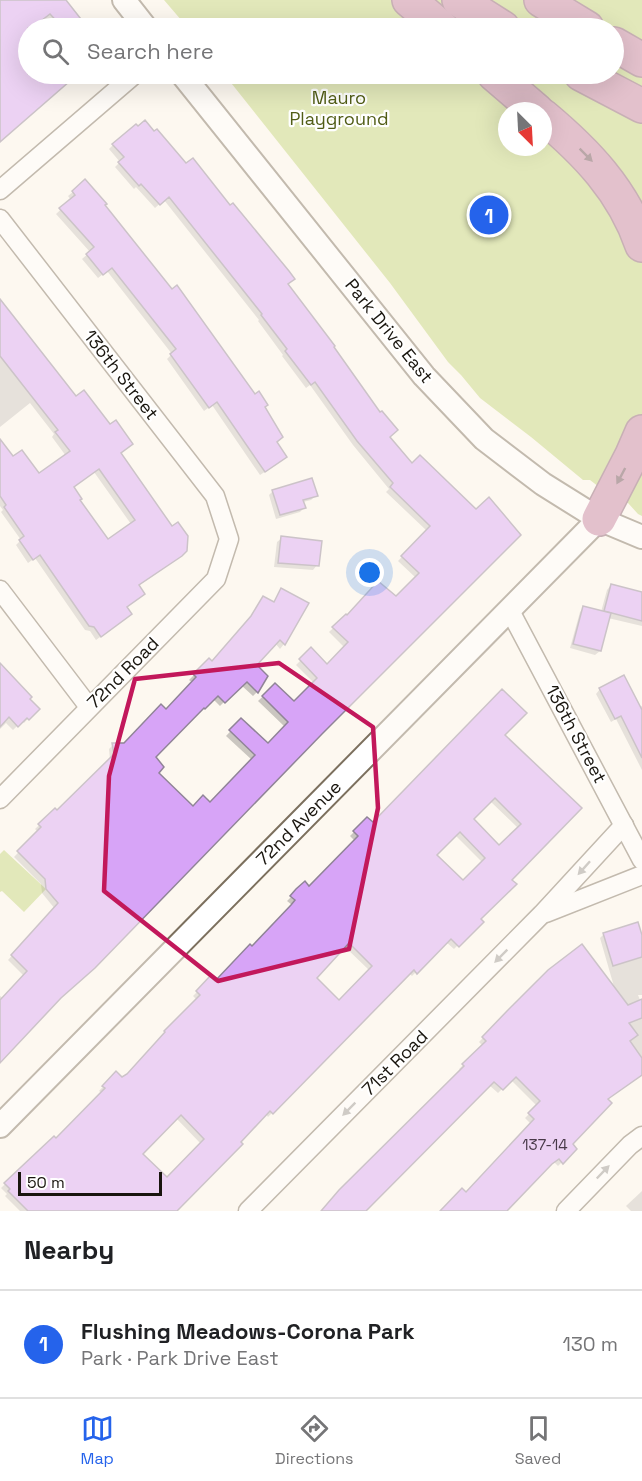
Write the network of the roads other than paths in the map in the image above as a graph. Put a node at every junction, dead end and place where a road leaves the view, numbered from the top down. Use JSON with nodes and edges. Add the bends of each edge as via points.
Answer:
{"nodes":[{"id":1,"x":124,"y":0,"type":"edge"},
{"id":2,"x":409,"y":0,"type":"edge"},
{"id":3,"x":459,"y":0,"type":"edge"},
{"id":4,"x":541,"y":0,"type":"edge"},
{"id":5,"x":138,"y":18,"type":"edge"},
{"id":6,"x":430,"y":18,"type":"edge"},
{"id":7,"x":487,"y":18,"type":"edge"},
{"id":8,"x":571,"y":18,"type":"edge"},
{"id":9,"x":624,"y":50,"type":"edge"},
{"id":10,"x":642,"y":60,"type":"edge"},
{"id":11,"x":123,"y":84,"type":"edge"},
{"id":12,"x":190,"y":84,"type":"edge"},
{"id":13,"x":506,"y":84,"type":"edge"},
{"id":14,"x":600,"y":84,"type":"edge"},
{"id":15,"x":527,"y":102,"type":"edge"},
{"id":16,"x":642,"y":106,"type":"edge"},
{"id":17,"x":552,"y":124,"type":"edge"},
{"id":18,"x":0,"y":190,"type":"edge"},
{"id":19,"x":0,"y":219,"type":"edge"},
{"id":20,"x":642,"y":245,"type":"edge"},
{"id":21,"x":642,"y":432,"type":"edge"},
{"id":22,"x":598,"y":519,"type":"junction"},
{"id":23,"x":642,"y":537,"type":"edge"},
{"id":24,"x":230,"y":538,"type":"joint"},
{"id":25,"x":0,"y":590,"type":"edge"},
{"id":26,"x":509,"y":609,"type":"junction"},
{"id":27,"x":89,"y":707,"type":"junction"},
{"id":28,"x":0,"y":799,"type":"edge"},
{"id":29,"x":624,"y":825,"type":"junction"},
{"id":30,"x":642,"y":860,"type":"edge"},
{"id":31,"x":642,"y":874,"type":"edge"},
{"id":32,"x":542,"y":914,"type":"junction"},
{"id":33,"x":0,"y":1126,"type":"edge"},
{"id":34,"x":642,"y":1136,"type":"edge"},
{"id":35,"x":248,"y":1211,"type":"edge"},
{"id":36,"x":566,"y":1211,"type":"edge"}],
"edges":[{"from":1,"to":5,"type":"street"},
{"from":2,"to":6,"type":"highway"},
{"from":3,"to":7,"type":"highway"},
{"from":4,"to":8,"type":"highway"},
{"from":9,"to":10,"type":"highway"},
{"from":11,"to":18,"type":"street"},
{"from":12,"to":22,"type":"street","name":"Park Drive East","via":[[424,376],[484,439]]},
{"from":13,"to":15,"type":"highway"},
{"from":14,"to":16,"type":"highway"},
{"from":17,"to":20,"type":"highway","one_way":true,"via":[[602,171],[627,210]]},
{"from":19,"to":24,"type":"street","name":"136th Street","via":[[215,496]]},
{"from":21,"to":22,"type":"highway","one_way":true},
{"from":22,"to":23,"type":"street","name":"Park Drive East"},
{"from":22,"to":26,"type":"street","name":"72nd Avenue"},
{"from":24,"to":27,"type":"street","name":"72nd Road","via":[[216,579]]},
{"from":25,"to":27,"type":"street"},
{"from":26,"to":29,"type":"street","name":"136th Street"},
{"from":26,"to":33,"type":"street","name":"72nd Avenue"},
{"from":27,"to":28,"type":"street","name":"72nd Road"},
{"from":29,"to":30,"type":"street","name":"136th Street"},
{"from":29,"to":32,"type":"street","name":"71st Road","one_way":true},
{"from":31,"to":32,"type":"street","name":"71st Road"},
{"from":32,"to":35,"type":"street","name":"71st Road","one_way":true},
{"from":36,"to":34,"type":"street","one_way":true}]}
